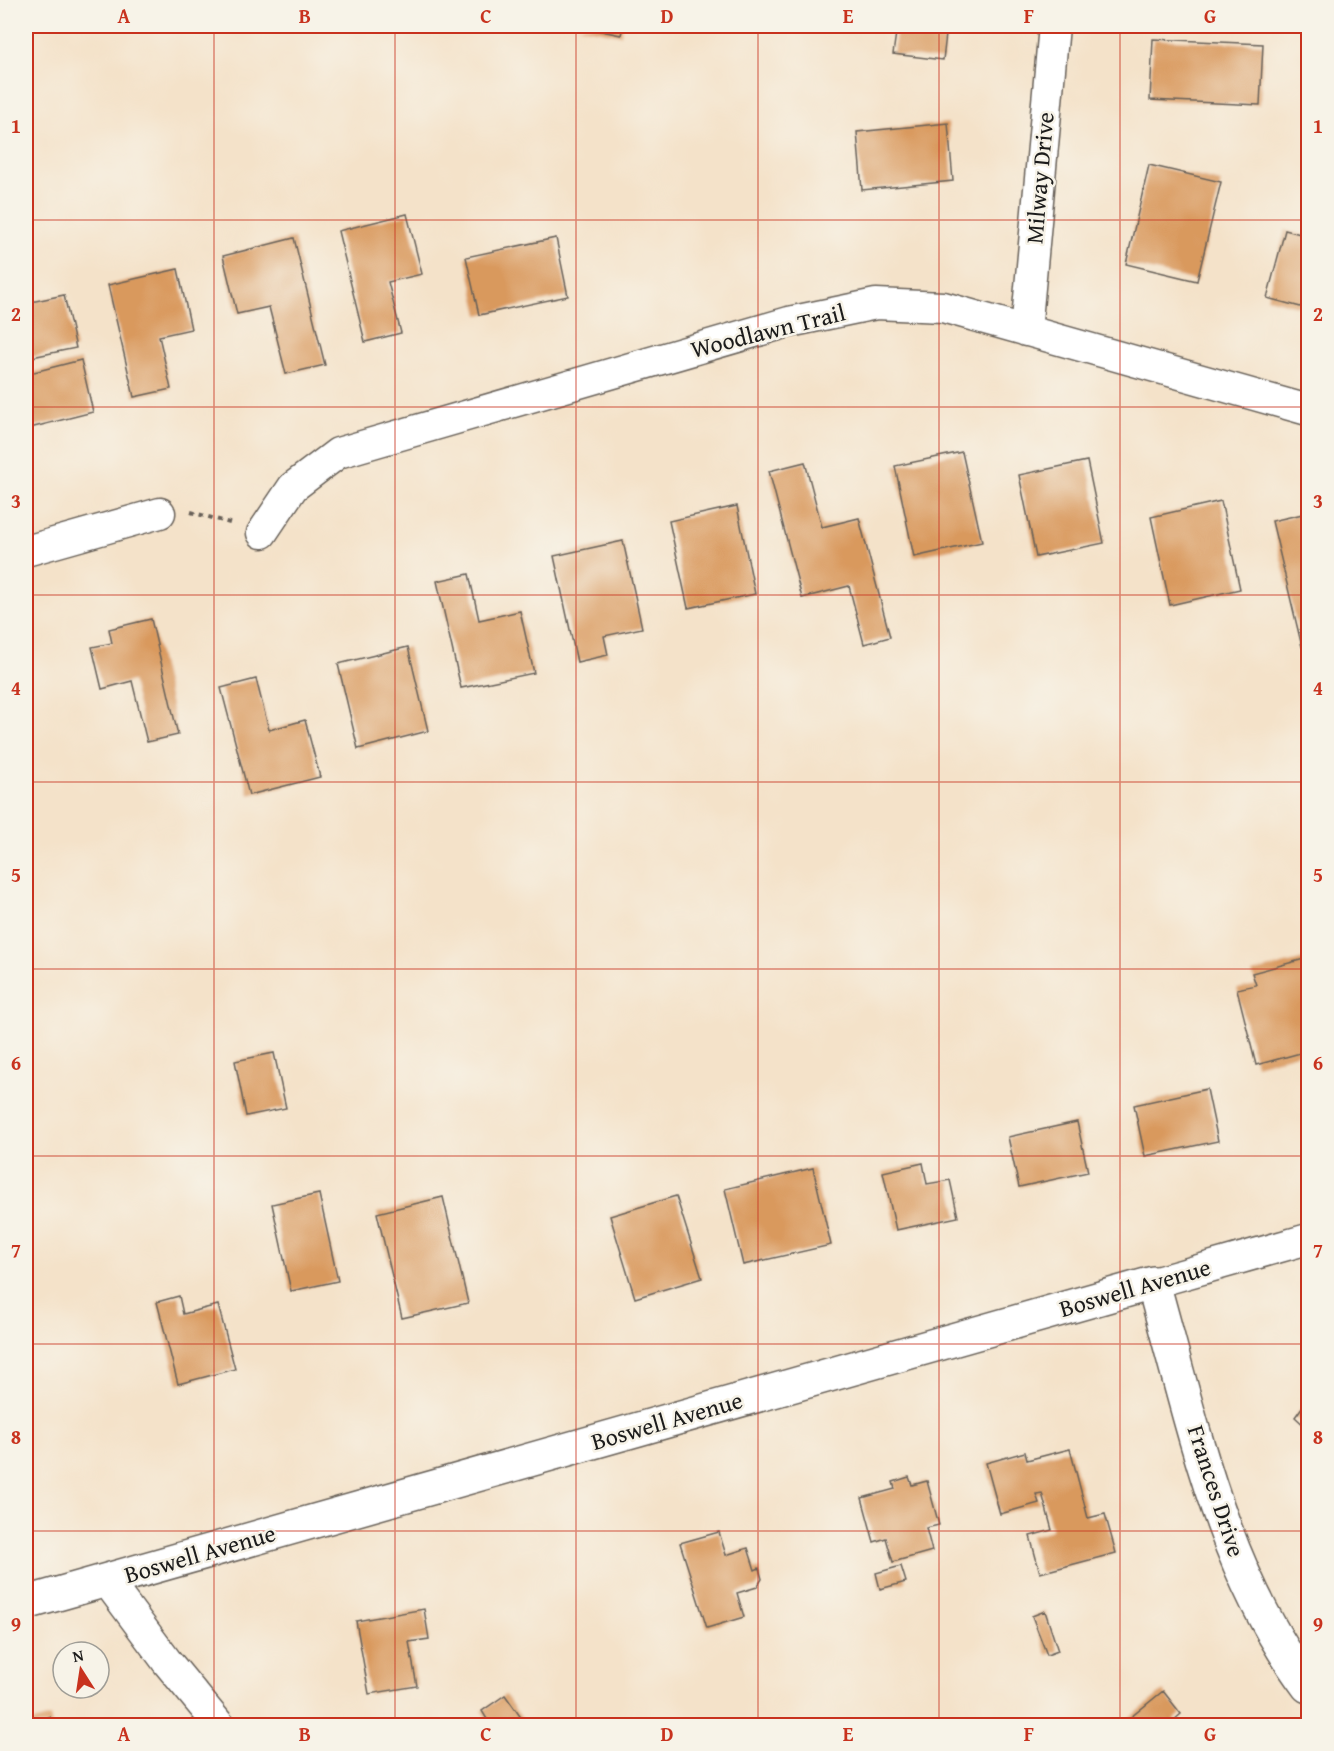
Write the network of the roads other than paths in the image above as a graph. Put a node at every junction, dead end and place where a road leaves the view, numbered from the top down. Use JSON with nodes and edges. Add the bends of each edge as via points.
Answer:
{"nodes":[{"id":1,"x":1054,"y":26,"type":"edge"},
{"id":2,"x":1026,"y":331,"type":"junction"},
{"id":3,"x":1308,"y":410,"type":"edge"},
{"id":4,"x":160,"y":513,"type":"road end"},
{"id":5,"x":262,"y":533,"type":"road end"},
{"id":6,"x":26,"y":551,"type":"edge"},
{"id":7,"x":1308,"y":1239,"type":"edge"},
{"id":8,"x":1153,"y":1283,"type":"junction"},
{"id":9,"x":107,"y":1581,"type":"junction"},
{"id":10,"x":26,"y":1603,"type":"edge"},
{"id":11,"x":1308,"y":1686,"type":"edge"},
{"id":12,"x":220,"y":1725,"type":"edge"}],
"edges":[{"from":1,"to":2,"type":"street","name":"Milway Drive"},
{"from":2,"to":3,"type":"street","name":"Woodlawn Trail"},
{"from":2,"to":5,"type":"street","name":"Woodlawn Trail","via":[[942,307],[876,304],[789,322],[338,453],[293,487]]},
{"from":4,"to":6,"type":"street"},
{"from":7,"to":8,"type":"street","name":"Boswell Avenue"},
{"from":8,"to":9,"type":"street","name":"Boswell Avenue"},
{"from":8,"to":11,"type":"street","name":"Frances Drive","via":[[1219,1513],[1250,1589]]},
{"from":9,"to":10,"type":"street","name":"Boswell Avenue"},
{"from":9,"to":12,"type":"street"}]}
